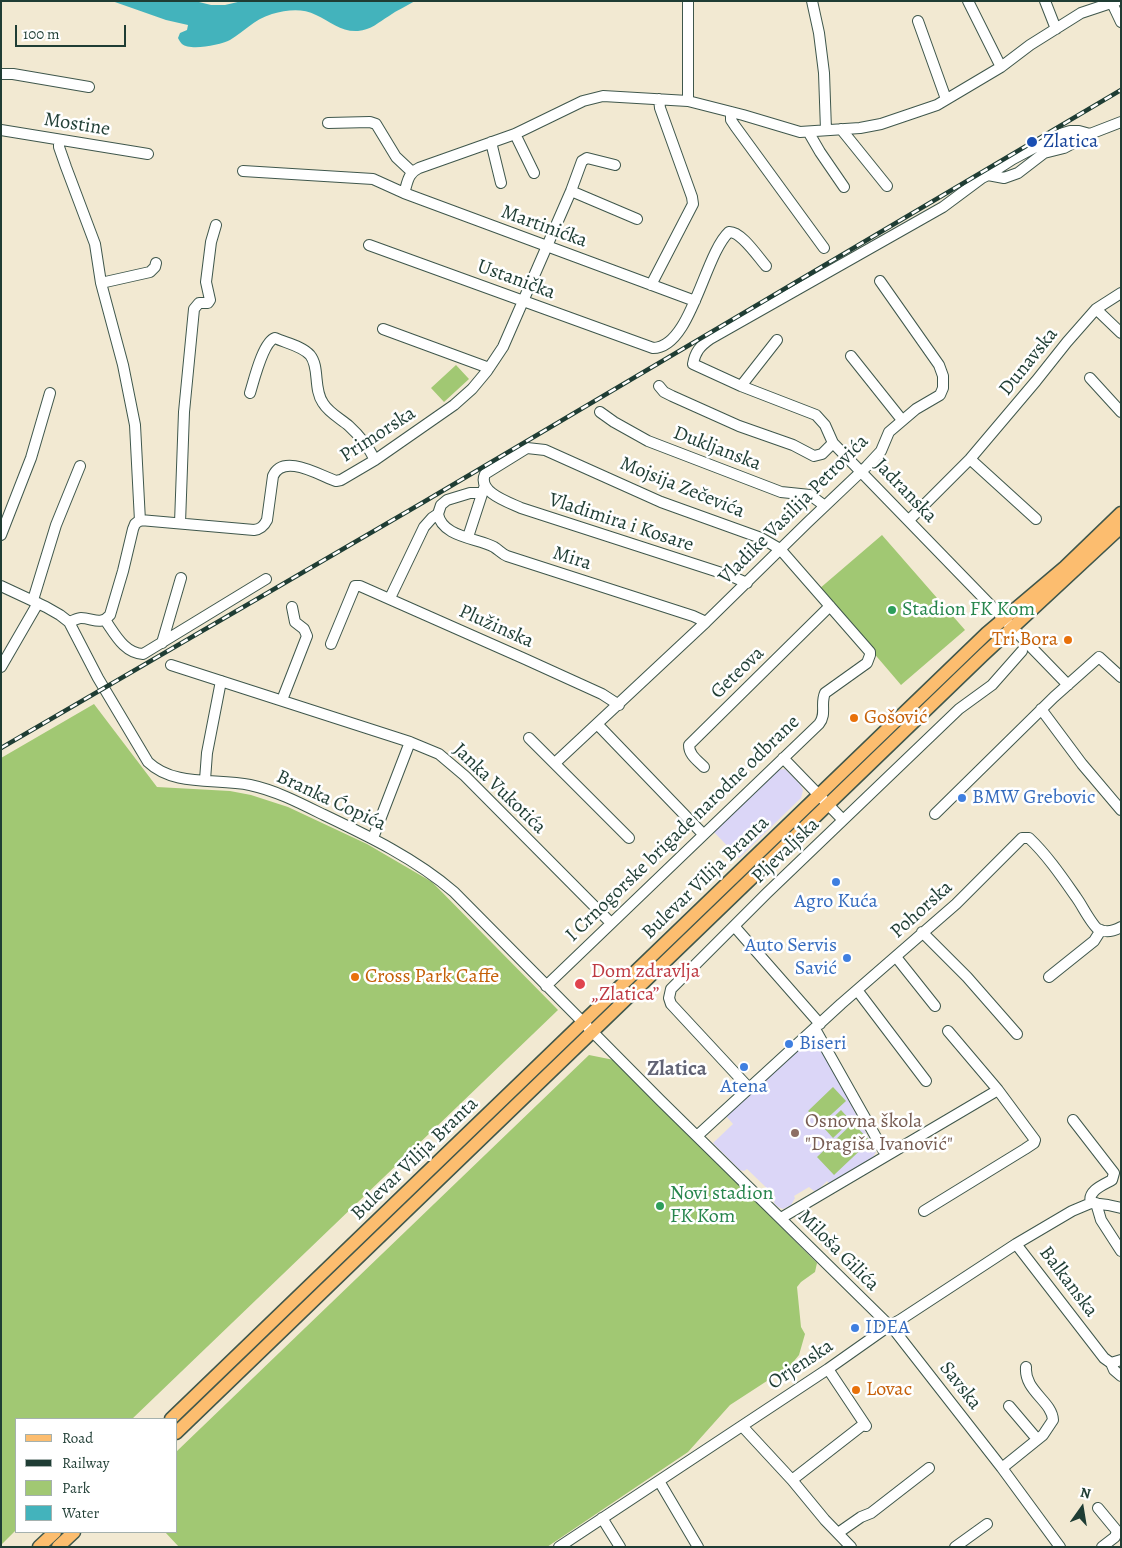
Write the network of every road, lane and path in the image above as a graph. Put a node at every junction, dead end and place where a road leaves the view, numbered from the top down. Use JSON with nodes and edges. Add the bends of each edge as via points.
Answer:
{"nodes":[{"id":1,"x":688,"y":1,"type":"edge"},
{"id":2,"x":812,"y":1,"type":"edge"},
{"id":3,"x":968,"y":1,"type":"edge"},
{"id":4,"x":1045,"y":1,"type":"edge"},
{"id":5,"x":1114,"y":2,"type":"edge"},
{"id":6,"x":918,"y":21,"type":"dead end"},
{"id":7,"x":1121,"y":22,"type":"edge"},
{"id":8,"x":1056,"y":29,"type":"junction"},
{"id":9,"x":1000,"y":67,"type":"junction"},
{"id":10,"x":1,"y":74,"type":"edge"},
{"id":11,"x":89,"y":87,"type":"dead end"},
{"id":12,"x":659,"y":99,"type":"junction"},
{"id":13,"x":946,"y":99,"type":"junction"},
{"id":14,"x":688,"y":101,"type":"junction"},
{"id":15,"x":731,"y":112,"type":"junction"},
{"id":16,"x":328,"y":123,"type":"dead end"},
{"id":17,"x":1121,"y":123,"type":"edge"},
{"id":18,"x":841,"y":129,"type":"junction"},
{"id":19,"x":1,"y":130,"type":"edge"},
{"id":20,"x":826,"y":130,"type":"junction"},
{"id":21,"x":810,"y":132,"type":"junction"},
{"id":22,"x":515,"y":134,"type":"junction"},
{"id":23,"x":1090,"y":134,"type":"junction"},
{"id":24,"x":59,"y":140,"type":"junction"},
{"id":25,"x":491,"y":142,"type":"junction"},
{"id":26,"x":148,"y":154,"type":"dead end"},
{"id":27,"x":615,"y":165,"type":"dead end"},
{"id":28,"x":244,"y":171,"type":"dead end"},
{"id":29,"x":412,"y":172,"type":"junction"},
{"id":30,"x":534,"y":173,"type":"dead end"},
{"id":31,"x":988,"y":175,"type":"junction"},
{"id":32,"x":501,"y":183,"type":"dead end"},
{"id":33,"x":887,"y":186,"type":"dead end"},
{"id":34,"x":844,"y":188,"type":"dead end"},
{"id":35,"x":571,"y":191,"type":"junction"},
{"id":36,"x":404,"y":193,"type":"junction"},
{"id":37,"x":637,"y":219,"type":"dead end"},
{"id":38,"x":216,"y":225,"type":"dead end"},
{"id":39,"x":369,"y":245,"type":"dead end"},
{"id":40,"x":546,"y":247,"type":"junction"},
{"id":41,"x":824,"y":248,"type":"dead end"},
{"id":42,"x":156,"y":263,"type":"dead end"},
{"id":43,"x":766,"y":266,"type":"dead end"},
{"id":44,"x":880,"y":281,"type":"dead end"},
{"id":45,"x":101,"y":283,"type":"junction"},
{"id":46,"x":651,"y":285,"type":"junction"},
{"id":47,"x":1121,"y":293,"type":"edge"},
{"id":48,"x":524,"y":301,"type":"junction"},
{"id":49,"x":695,"y":301,"type":"junction"},
{"id":50,"x":1096,"y":309,"type":"junction"},
{"id":51,"x":383,"y":329,"type":"dead end"},
{"id":52,"x":1121,"y":333,"type":"edge"},
{"id":53,"x":777,"y":340,"type":"dead end"},
{"id":54,"x":851,"y":356,"type":"dead end"},
{"id":55,"x":489,"y":368,"type":"junction"},
{"id":56,"x":1090,"y":378,"type":"dead end"},
{"id":57,"x":658,"y":386,"type":"dead end"},
{"id":58,"x":741,"y":386,"type":"junction"},
{"id":59,"x":50,"y":393,"type":"dead end"},
{"id":60,"x":250,"y":393,"type":"dead end"},
{"id":61,"x":600,"y":412,"type":"dead end"},
{"id":62,"x":1121,"y":412,"type":"edge"},
{"id":63,"x":902,"y":420,"type":"junction"},
{"id":64,"x":833,"y":443,"type":"junction"},
{"id":65,"x":970,"y":459,"type":"junction"},
{"id":66,"x":375,"y":460,"type":"junction"},
{"id":67,"x":80,"y":466,"type":"dead end"},
{"id":68,"x":862,"y":471,"type":"junction"},
{"id":69,"x":485,"y":490,"type":"junction"},
{"id":70,"x":825,"y":506,"type":"junction"},
{"id":71,"x":438,"y":514,"type":"junction"},
{"id":72,"x":1121,"y":514,"type":"edge"},
{"id":73,"x":1036,"y":519,"type":"dead end"},
{"id":74,"x":909,"y":520,"type":"junction"},
{"id":75,"x":140,"y":521,"type":"junction"},
{"id":76,"x":180,"y":523,"type":"junction"},
{"id":77,"x":1121,"y":527,"type":"edge"},
{"id":78,"x":1,"y":535,"type":"edge"},
{"id":79,"x":468,"y":537,"type":"junction"},
{"id":80,"x":780,"y":549,"type":"junction"},
{"id":81,"x":182,"y":578,"type":"dead end"},
{"id":82,"x":266,"y":579,"type":"dead end"},
{"id":83,"x":747,"y":584,"type":"junction"},
{"id":84,"x":1,"y":586,"type":"edge"},
{"id":85,"x":390,"y":598,"type":"junction"},
{"id":86,"x":36,"y":601,"type":"junction"},
{"id":87,"x":830,"y":606,"type":"junction"},
{"id":88,"x":292,"y":607,"type":"dead end"},
{"id":89,"x":105,"y":620,"type":"junction"},
{"id":90,"x":69,"y":622,"type":"junction"},
{"id":91,"x":706,"y":622,"type":"junction"},
{"id":92,"x":1009,"y":622,"type":"junction"},
{"id":93,"x":162,"y":642,"type":"junction"},
{"id":94,"x":331,"y":644,"type":"dead end"},
{"id":95,"x":1022,"y":651,"type":"dead end"},
{"id":96,"x":870,"y":652,"type":"joint"},
{"id":97,"x":171,"y":665,"type":"dead end"},
{"id":98,"x":1,"y":667,"type":"edge"},
{"id":99,"x":1121,"y":677,"type":"edge"},
{"id":100,"x":221,"y":681,"type":"junction"},
{"id":101,"x":1068,"y":685,"type":"junction"},
{"id":102,"x":282,"y":700,"type":"junction"},
{"id":103,"x":619,"y":705,"type":"junction"},
{"id":104,"x":1041,"y":710,"type":"junction"},
{"id":105,"x":598,"y":725,"type":"junction"},
{"id":106,"x":529,"y":738,"type":"dead end"},
{"id":107,"x":410,"y":742,"type":"junction"},
{"id":108,"x":783,"y":758,"type":"junction"},
{"id":109,"x":555,"y":764,"type":"junction"},
{"id":110,"x":704,"y":767,"type":"dead end"},
{"id":111,"x":205,"y":780,"type":"junction"},
{"id":112,"x":819,"y":795,"type":"junction"},
{"id":113,"x":828,"y":805,"type":"junction"},
{"id":114,"x":1121,"y":810,"type":"edge"},
{"id":115,"x":935,"y":814,"type":"dead end"},
{"id":116,"x":842,"y":820,"type":"junction"},
{"id":117,"x":703,"y":834,"type":"junction"},
{"id":118,"x":373,"y":838,"type":"junction"},
{"id":119,"x":629,"y":838,"type":"dead end"},
{"id":120,"x":611,"y":923,"type":"junction"},
{"id":121,"x":734,"y":926,"type":"junction"},
{"id":122,"x":1121,"y":927,"type":"edge"},
{"id":123,"x":1101,"y":930,"type":"junction"},
{"id":124,"x":922,"y":932,"type":"junction"},
{"id":125,"x":896,"y":957,"type":"junction"},
{"id":126,"x":1049,"y":977,"type":"dead end"},
{"id":127,"x":546,"y":986,"type":"junction"},
{"id":128,"x":857,"y":990,"type":"junction"},
{"id":129,"x":935,"y":1006,"type":"dead end"},
{"id":130,"x":588,"y":1027,"type":"junction"},
{"id":131,"x":818,"y":1027,"type":"junction"},
{"id":132,"x":948,"y":1031,"type":"dead end"},
{"id":133,"x":1017,"y":1034,"type":"dead end"},
{"id":134,"x":926,"y":1080,"type":"dead end"},
{"id":135,"x":749,"y":1088,"type":"junction"},
{"id":136,"x":998,"y":1090,"type":"junction"},
{"id":137,"x":1073,"y":1120,"type":"dead end"},
{"id":138,"x":697,"y":1136,"type":"junction"},
{"id":139,"x":886,"y":1156,"type":"junction"},
{"id":140,"x":1093,"y":1203,"type":"junction"},
{"id":141,"x":1121,"y":1208,"type":"edge"},
{"id":142,"x":924,"y":1211,"type":"dead end"},
{"id":143,"x":781,"y":1218,"type":"junction"},
{"id":144,"x":1016,"y":1244,"type":"junction"},
{"id":145,"x":1121,"y":1251,"type":"edge"},
{"id":146,"x":889,"y":1326,"type":"junction"},
{"id":147,"x":1116,"y":1361,"type":"edge"},
{"id":148,"x":1026,"y":1367,"type":"dead end"},
{"id":149,"x":828,"y":1369,"type":"junction"},
{"id":150,"x":1121,"y":1376,"type":"edge"},
{"id":151,"x":1009,"y":1406,"type":"dead end"},
{"id":152,"x":173,"y":1418,"type":"edge"},
{"id":153,"x":742,"y":1426,"type":"junction"},
{"id":154,"x":178,"y":1431,"type":"edge"},
{"id":155,"x":1037,"y":1439,"type":"junction"},
{"id":156,"x":929,"y":1468,"type":"dead end"},
{"id":157,"x":1002,"y":1468,"type":"junction"},
{"id":158,"x":792,"y":1480,"type":"junction"},
{"id":159,"x":659,"y":1481,"type":"junction"},
{"id":160,"x":1098,"y":1508,"type":"dead end"},
{"id":161,"x":602,"y":1518,"type":"junction"},
{"id":162,"x":987,"y":1524,"type":"dead end"},
{"id":163,"x":54,"y":1533,"type":"edge"},
{"id":164,"x":73,"y":1533,"type":"edge"},
{"id":165,"x":838,"y":1533,"type":"junction"},
{"id":166,"x":561,"y":1546,"type":"edge"},
{"id":167,"x":39,"y":1547,"type":"edge"},
{"id":168,"x":58,"y":1547,"type":"edge"},
{"id":169,"x":620,"y":1547,"type":"edge"},
{"id":170,"x":698,"y":1547,"type":"edge"},
{"id":171,"x":851,"y":1547,"type":"edge"},
{"id":172,"x":955,"y":1547,"type":"edge"},
{"id":173,"x":1060,"y":1547,"type":"edge"},
{"id":174,"x":1102,"y":1547,"type":"edge"}],
"edges":[{"from":1,"to":14,"type":"street"},
{"from":2,"to":20,"type":"street","via":[[824,73]]},
{"from":3,"to":9,"type":"street"},
{"from":4,"to":8,"type":"street"},
{"from":5,"to":7,"type":"street"},
{"from":5,"to":8,"type":"street","via":[[1081,13]]},
{"from":6,"to":13,"type":"street"},
{"from":8,"to":9,"type":"street"},
{"from":9,"to":13,"type":"street"},
{"from":10,"to":11,"type":"street"},
{"from":12,"to":14,"type":"street"},
{"from":12,"to":22,"type":"street","via":[[590,98]]},
{"from":12,"to":46,"type":"street","via":[[693,204]]},
{"from":13,"to":18,"type":"street","via":[[892,121],[870,127]]},
{"from":14,"to":15,"type":"street"},
{"from":15,"to":21,"type":"street","via":[[795,132]]},
{"from":15,"to":41,"type":"street","via":[[735,126]]},
{"from":16,"to":29,"type":"street","via":[[376,124],[396,157]]},
{"from":17,"to":23,"type":"street"},
{"from":18,"to":20,"type":"street"},
{"from":18,"to":33,"type":"street"},
{"from":19,"to":24,"type":"street","name":"Mostine"},
{"from":20,"to":21,"type":"street"},
{"from":21,"to":34,"type":"street"},
{"from":22,"to":25,"type":"street"},
{"from":22,"to":30,"type":"street"},
{"from":23,"to":31,"type":"street","via":[[1064,148],[1044,153],[1018,173],[1004,178]]},
{"from":23,"to":31,"type":"street","via":[[1079,130],[1060,134]]},
{"from":24,"to":26,"type":"street","name":"Mostine"},
{"from":24,"to":45,"type":"street","via":[[95,244]]},
{"from":25,"to":29,"type":"street"},
{"from":25,"to":32,"type":"street"},
{"from":27,"to":35,"type":"street","name":"Primorska","via":[[585,158]]},
{"from":28,"to":36,"type":"street","name":"Martinićka","via":[[373,179]]},
{"from":29,"to":36,"type":"street"},
{"from":31,"to":58,"type":"street","name":"Jadranska","via":[[943,207],[701,345],[693,364]]},
{"from":35,"to":37,"type":"street"},
{"from":35,"to":40,"type":"street","name":"Primorska"},
{"from":36,"to":40,"type":"street","name":"Martinićka"},
{"from":38,"to":76,"type":"street","via":[[206,282],[210,300],[199,303],[194,309],[184,412]]},
{"from":39,"to":48,"type":"street","name":"Ustanička"},
{"from":40,"to":46,"type":"street","name":"Martinićka"},
{"from":40,"to":48,"type":"street","name":"Primorska"},
{"from":42,"to":45,"type":"street","via":[[150,272]]},
{"from":43,"to":49,"type":"street","via":[[740,236],[729,232],[714,255]]},
{"from":44,"to":63,"type":"street","name":"Vladike Vasilija Petrovića","via":[[943,376],[940,394]]},
{"from":45,"to":75,"type":"street","via":[[135,425]]},
{"from":46,"to":49,"type":"street","name":"Martinićka"},
{"from":47,"to":50,"type":"street","name":"Dunavska"},
{"from":48,"to":49,"type":"street","name":"Ustanička","via":[[651,348],[663,347],[680,330]]},
{"from":48,"to":55,"type":"street","name":"Primorska","via":[[503,347]]},
{"from":50,"to":52,"type":"street"},
{"from":50,"to":65,"type":"street","name":"Dunavska"},
{"from":51,"to":55,"type":"street"},
{"from":53,"to":58,"type":"street"},
{"from":54,"to":63,"type":"street"},
{"from":55,"to":66,"type":"street","name":"Primorska","via":[[454,405]]},
{"from":56,"to":62,"type":"street"},
{"from":57,"to":64,"type":"street","via":[[681,400],[814,456],[822,454]]},
{"from":58,"to":64,"type":"street","name":"Jadranska","via":[[816,415]]},
{"from":59,"to":78,"type":"street","via":[[31,458]]},
{"from":60,"to":66,"type":"street","via":[[269,342],[275,338],[302,350],[313,361],[318,394],[323,404],[367,444]]},
{"from":61,"to":70,"type":"street","name":"Dukljanska","via":[[656,444],[782,492],[810,495]]},
{"from":63,"to":68,"type":"street","name":"Vladike Vasilija Petrovića","via":[[889,432],[881,452]]},
{"from":64,"to":68,"type":"street","name":"Jadranska"},
{"from":65,"to":73,"type":"street"},
{"from":65,"to":74,"type":"street","name":"Dunavska"},
{"from":66,"to":76,"type":"street","name":"Primorska","via":[[339,481],[291,464],[280,467],[273,476],[267,520],[259,529]]},
{"from":67,"to":86,"type":"street","via":[[56,525]]},
{"from":68,"to":70,"type":"street","name":"Vladike Vasilija Petrovića"},
{"from":68,"to":74,"type":"street","name":"Jadranska"},
{"from":69,"to":71,"type":"street","via":[[447,500]]},
{"from":69,"to":79,"type":"street"},
{"from":69,"to":80,"type":"street","name":"Mojsija Zečevića","via":[[485,474],[527,448],[537,448],[661,502],[761,538]]},
{"from":69,"to":83,"type":"street","name":"Vladimira i Kosare","via":[[535,513]]},
{"from":70,"to":80,"type":"street","name":"Vladike Vasilija Petrovića"},
{"from":71,"to":79,"type":"street","name":"Mira","via":[[448,529]]},
{"from":71,"to":85,"type":"street","via":[[424,527]]},
{"from":72,"to":92,"type":"main road","name":"Bulevar Vilija Branta"},
{"from":74,"to":92,"type":"street","name":"Jadranska"},
{"from":75,"to":76,"type":"street","name":"Primorska"},
{"from":75,"to":89,"type":"street","via":[[133,529],[110,615]]},
{"from":77,"to":92,"type":"main road","name":"Bulevar Vilija Branta"},
{"from":79,"to":91,"type":"street","name":"Mira","via":[[515,559]]},
{"from":80,"to":83,"type":"street","name":"Vladike Vasilija Petrovića"},
{"from":80,"to":87,"type":"street","name":"Mojsija Zečevića"},
{"from":81,"to":93,"type":"street"},
{"from":82,"to":93,"type":"street"},
{"from":83,"to":91,"type":"street","name":"Vladike Vasilija Petrovića"},
{"from":84,"to":86,"type":"street"},
{"from":85,"to":94,"type":"street","name":"Plužinska","via":[[356,586]]},
{"from":85,"to":103,"type":"street","name":"Plužinska"},
{"from":86,"to":90,"type":"street"},
{"from":86,"to":98,"type":"street"},
{"from":87,"to":96,"type":"street","name":"Mojsija Zečevića"},
{"from":87,"to":110,"type":"street","name":"Geteova","via":[[689,745],[692,755]]},
{"from":88,"to":102,"type":"street","via":[[295,622],[307,636]]},
{"from":89,"to":90,"type":"street","via":[[79,618]]},
{"from":89,"to":93,"type":"street","via":[[124,646],[134,652],[144,654]]},
{"from":90,"to":111,"type":"street","name":"Branka Ćopića","via":[[148,762],[165,774]]},
{"from":91,"to":103,"type":"street","name":"Vladike Vasilija Petrovića"},
{"from":92,"to":101,"type":"street","name":"Jadranska"},
{"from":92,"to":112,"type":"main road","name":"Bulevar Vilija Branta"},
{"from":92,"to":113,"type":"main road","name":"Bulevar Vilija Branta"},
{"from":95,"to":116,"type":"street","name":"Pljevaljska","via":[[992,685],[959,709]]},
{"from":96,"to":108,"type":"street","name":"I Crnogorske brigade narodne odbrane","via":[[867,663],[825,693],[822,721]]},
{"from":97,"to":100,"type":"street","name":"Janka Vukotića"},
{"from":99,"to":101,"type":"street","via":[[1099,656]]},
{"from":100,"to":102,"type":"street","name":"Janka Vukotića"},
{"from":100,"to":111,"type":"street"},
{"from":101,"to":104,"type":"street"},
{"from":102,"to":107,"type":"street","name":"Janka Vukotića"},
{"from":103,"to":105,"type":"street","name":"Vladike Vasilija Petrovića"},
{"from":104,"to":114,"type":"street"},
{"from":104,"to":115,"type":"street"},
{"from":105,"to":109,"type":"street","name":"Vladike Vasilija Petrovića"},
{"from":105,"to":117,"type":"street"},
{"from":106,"to":109,"type":"street"},
{"from":107,"to":118,"type":"street"},
{"from":107,"to":120,"type":"street","name":"Janka Vukotića","via":[[439,754],[465,776]]},
{"from":108,"to":112,"type":"street"},
{"from":108,"to":117,"type":"street","name":"I Crnogorske brigade narodne odbrane"},
{"from":109,"to":119,"type":"street"},
{"from":111,"to":118,"type":"street","name":"Branka Ćopića","via":[[260,788]]},
{"from":112,"to":113,"type":"street"},
{"from":112,"to":130,"type":"main road","name":"Bulevar Vilija Branta"},
{"from":113,"to":116,"type":"street"},
{"from":113,"to":130,"type":"main road","name":"Bulevar Vilija Branta"},
{"from":116,"to":121,"type":"street","name":"Pljevaljska"},
{"from":117,"to":120,"type":"street","name":"I Crnogorske brigade narodne odbrane"},
{"from":118,"to":127,"type":"street","name":"Branka Ćopića","via":[[441,880]]},
{"from":120,"to":127,"type":"street","name":"I Crnogorske brigade narodne odbrane"},
{"from":121,"to":131,"type":"street"},
{"from":121,"to":135,"type":"street","name":"Pljevaljska","via":[[674,985],[668,998]]},
{"from":122,"to":123,"type":"street"},
{"from":123,"to":124,"type":"street","name":"Pohorska","via":[[1044,855],[1024,837],[956,904]]},
{"from":123,"to":126,"type":"street","via":[[1094,941]]},
{"from":124,"to":125,"type":"street","name":"Pohorska"},
{"from":124,"to":133,"type":"street","via":[[967,976]]},
{"from":125,"to":128,"type":"street","name":"Pohorska"},
{"from":125,"to":129,"type":"street"},
{"from":127,"to":130,"type":"street","name":"Branka Ćopića"},
{"from":128,"to":131,"type":"street","name":"Pohorska"},
{"from":128,"to":134,"type":"street"},
{"from":130,"to":138,"type":"street","name":"Miloša Gilića"},
{"from":130,"to":152,"type":"main road","name":"Bulevar Vilija Branta"},
{"from":130,"to":154,"type":"main road","name":"Bulevar Vilija Branta"},
{"from":131,"to":135,"type":"street","name":"Pohorska"},
{"from":131,"to":139,"type":"street"},
{"from":132,"to":136,"type":"street"},
{"from":135,"to":138,"type":"street","name":"Pohorska"},
{"from":136,"to":139,"type":"street"},
{"from":136,"to":142,"type":"street","via":[[1034,1137],[1034,1143]]},
{"from":137,"to":140,"type":"street","via":[[1114,1173],[1112,1180],[1091,1194],[1089,1200]]},
{"from":138,"to":143,"type":"street","name":"Miloša Gilića"},
{"from":139,"to":143,"type":"street"},
{"from":140,"to":141,"type":"street"},
{"from":140,"to":144,"type":"street","name":"Orjenska","via":[[1072,1211]]},
{"from":140,"to":145,"type":"street"},
{"from":143,"to":146,"type":"street","name":"Miloša Gilića"},
{"from":144,"to":146,"type":"street","name":"Orjenska"},
{"from":144,"to":147,"type":"street","name":"Balkanska","via":[[1104,1358]]},
{"from":146,"to":149,"type":"street","name":"Orjenska"},
{"from":146,"to":157,"type":"street","name":"Savska"},
{"from":147,"to":150,"type":"street","name":"Balkanska","via":[[1114,1370]]},
{"from":148,"to":155,"type":"street","via":[[1026,1377],[1053,1417],[1050,1426]]},
{"from":149,"to":153,"type":"street","name":"Orjenska"},
{"from":149,"to":158,"type":"street","via":[[865,1425]]},
{"from":151,"to":155,"type":"street"},
{"from":153,"to":158,"type":"street"},
{"from":153,"to":159,"type":"street","name":"Orjenska"},
{"from":155,"to":157,"type":"street"},
{"from":156,"to":165,"type":"street","via":[[871,1513]]},
{"from":157,"to":173,"type":"street","name":"Savska"},
{"from":158,"to":165,"type":"street"},
{"from":159,"to":161,"type":"street","name":"Orjenska"},
{"from":159,"to":170,"type":"street"},
{"from":160,"to":174,"type":"street","via":[[1117,1531],[1115,1537]]},
{"from":161,"to":166,"type":"street","name":"Orjenska"},
{"from":161,"to":169,"type":"street"},
{"from":162,"to":172,"type":"street"},
{"from":163,"to":167,"type":"main road"},
{"from":164,"to":168,"type":"main road"},
{"from":165,"to":171,"type":"street"}]}
